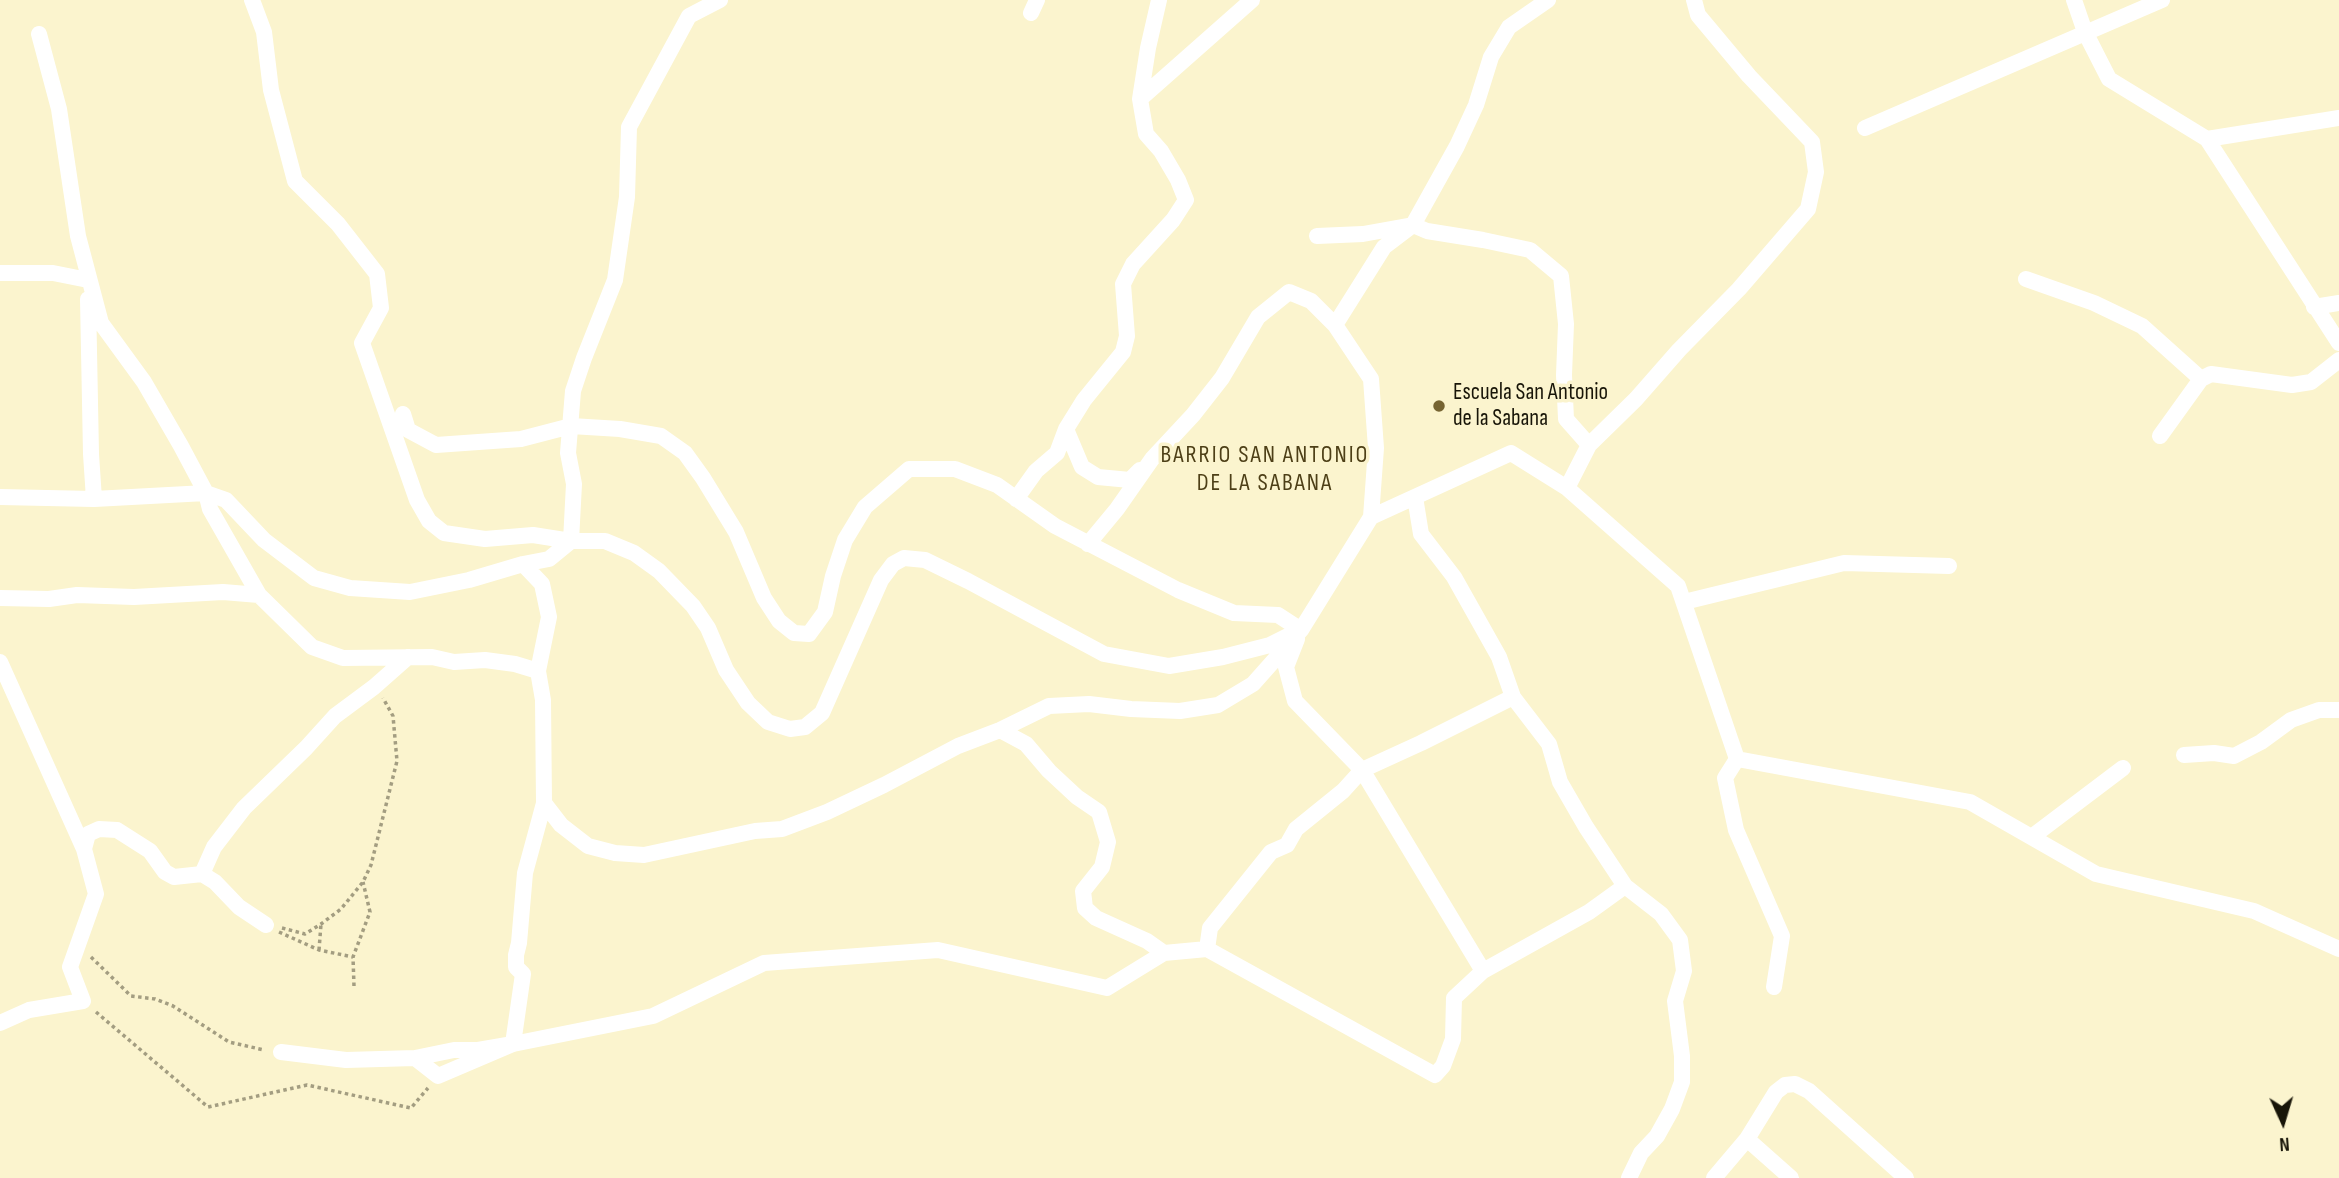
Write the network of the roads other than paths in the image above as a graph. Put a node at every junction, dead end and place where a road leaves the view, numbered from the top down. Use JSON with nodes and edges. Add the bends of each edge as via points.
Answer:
{"nodes":[{"id":1,"x":252,"y":0,"type":"edge"},
{"id":2,"x":720,"y":0,"type":"edge"},
{"id":3,"x":1158,"y":0,"type":"edge"},
{"id":4,"x":1252,"y":0,"type":"edge"},
{"id":5,"x":1548,"y":0,"type":"edge"},
{"id":6,"x":1694,"y":0,"type":"edge"},
{"id":7,"x":2074,"y":0,"type":"edge"},
{"id":8,"x":2162,"y":0,"type":"edge"},
{"id":9,"x":2085,"y":32,"type":"junction"},
{"id":10,"x":39,"y":34,"type":"dead end"},
{"id":11,"x":1140,"y":99,"type":"junction"},
{"id":12,"x":2339,"y":118,"type":"edge"},
{"id":13,"x":1865,"y":128,"type":"dead end"},
{"id":14,"x":2207,"y":139,"type":"junction"},
{"id":15,"x":1413,"y":225,"type":"junction"},
{"id":16,"x":1317,"y":236,"type":"dead end"},
{"id":17,"x":0,"y":273,"type":"edge"},
{"id":18,"x":2026,"y":279,"type":"dead end"},
{"id":19,"x":88,"y":280,"type":"junction"},
{"id":20,"x":2339,"y":303,"type":"edge"},
{"id":21,"x":2314,"y":307,"type":"junction"},
{"id":22,"x":1335,"y":325,"type":"junction"},
{"id":23,"x":2339,"y":344,"type":"edge"},
{"id":24,"x":2339,"y":360,"type":"edge"},
{"id":25,"x":2201,"y":379,"type":"junction"},
{"id":26,"x":403,"y":414,"type":"dead end"},
{"id":27,"x":570,"y":426,"type":"junction"},
{"id":28,"x":1066,"y":429,"type":"junction"},
{"id":29,"x":2160,"y":436,"type":"dead end"},
{"id":30,"x":1588,"y":445,"type":"junction"},
{"id":31,"x":1152,"y":459,"type":"junction"},
{"id":32,"x":1567,"y":488,"type":"junction"},
{"id":33,"x":206,"y":493,"type":"junction"},
{"id":34,"x":0,"y":497,"type":"edge"},
{"id":35,"x":1415,"y":497,"type":"junction"},
{"id":36,"x":94,"y":499,"type":"junction"},
{"id":37,"x":1016,"y":499,"type":"junction"},
{"id":38,"x":1371,"y":517,"type":"junction"},
{"id":39,"x":571,"y":541,"type":"junction"},
{"id":40,"x":1088,"y":544,"type":"junction"},
{"id":41,"x":523,"y":564,"type":"junction"},
{"id":42,"x":1949,"y":566,"type":"dead end"},
{"id":43,"x":259,"y":595,"type":"junction"},
{"id":44,"x":0,"y":598,"type":"edge"},
{"id":45,"x":1684,"y":602,"type":"junction"},
{"id":46,"x":1301,"y":630,"type":"junction"},
{"id":47,"x":408,"y":657,"type":"junction"},
{"id":48,"x":0,"y":662,"type":"edge"},
{"id":49,"x":538,"y":671,"type":"junction"},
{"id":50,"x":1513,"y":697,"type":"junction"},
{"id":51,"x":2339,"y":710,"type":"edge"},
{"id":52,"x":1000,"y":730,"type":"junction"},
{"id":53,"x":2185,"y":755,"type":"dead end"},
{"id":54,"x":1737,"y":758,"type":"junction"},
{"id":55,"x":2123,"y":768,"type":"dead end"},
{"id":56,"x":1362,"y":770,"type":"junction"},
{"id":57,"x":544,"y":803,"type":"junction"},
{"id":58,"x":2033,"y":836,"type":"junction"},
{"id":59,"x":84,"y":849,"type":"junction"},
{"id":60,"x":202,"y":874,"type":"junction"},
{"id":61,"x":1625,"y":886,"type":"junction"},
{"id":62,"x":266,"y":925,"type":"road end"},
{"id":63,"x":1207,"y":949,"type":"junction"},
{"id":64,"x":2339,"y":949,"type":"edge"},
{"id":65,"x":1164,"y":953,"type":"junction"},
{"id":66,"x":1483,"y":971,"type":"junction"},
{"id":67,"x":1774,"y":987,"type":"dead end"},
{"id":68,"x":0,"y":1023,"type":"edge"},
{"id":69,"x":513,"y":1044,"type":"junction"},
{"id":70,"x":281,"y":1052,"type":"road end"},
{"id":71,"x":415,"y":1058,"type":"junction"},
{"id":72,"x":1747,"y":1139,"type":"junction"},
{"id":73,"x":1629,"y":1178,"type":"edge"},
{"id":74,"x":1714,"y":1178,"type":"edge"},
{"id":75,"x":1791,"y":1178,"type":"edge"},
{"id":76,"x":1906,"y":1178,"type":"edge"}],
"edges":[{"from":1,"to":39,"type":"street","via":[[264,32],[271,90],[295,181],[338,224],[377,274],[381,308],[362,343],[417,500],[429,521],[444,533],[485,538],[533,534]]},
{"from":2,"to":27,"type":"street","via":[[689,16],[629,128],[627,197],[615,280],[573,391]]},
{"from":3,"to":11,"type":"street"},
{"from":4,"to":11,"type":"street"},
{"from":5,"to":15,"type":"street","via":[[1509,27],[1491,57],[1457,146]]},
{"from":6,"to":30,"type":"street","via":[[1698,15],[1812,142],[1816,172],[1808,209],[1739,289]]},
{"from":7,"to":9,"type":"street"},
{"from":8,"to":9,"type":"street"},
{"from":9,"to":13,"type":"street"},
{"from":9,"to":14,"type":"street","via":[[2109,79]]},
{"from":10,"to":19,"type":"street","via":[[58,109]]},
{"from":11,"to":28,"type":"street","via":[[1146,134],[1161,151],[1186,200],[1133,264],[1123,284],[1127,336],[1123,352]]},
{"from":12,"to":14,"type":"street"},
{"from":14,"to":21,"type":"street"},
{"from":15,"to":16,"type":"street"},
{"from":15,"to":22,"type":"street","via":[[1384,247]]},
{"from":15,"to":30,"type":"street","via":[[1530,250],[1561,276],[1566,419]]},
{"from":17,"to":19,"type":"street","via":[[53,273]]},
{"from":18,"to":25,"type":"street","via":[[2142,326]]},
{"from":19,"to":33,"type":"street","via":[[101,323],[144,382]]},
{"from":19,"to":36,"type":"street"},
{"from":20,"to":21,"type":"street"},
{"from":21,"to":23,"type":"street"},
{"from":22,"to":31,"type":"street","via":[[1311,301],[1289,292],[1258,317],[1222,378]]},
{"from":22,"to":38,"type":"street","via":[[1371,379],[1376,448]]},
{"from":24,"to":25,"type":"street","via":[[2311,382],[2292,384],[2211,374]]},
{"from":25,"to":29,"type":"street"},
{"from":26,"to":27,"type":"street","via":[[408,430],[436,445],[521,439]]},
{"from":27,"to":37,"type":"street","via":[[661,436],[685,453],[736,532],[764,598],[779,621],[794,633],[809,634],[825,612],[845,540],[865,506],[909,469],[956,469],[997,485]]},
{"from":27,"to":39,"type":"street"},
{"from":28,"to":31,"type":"street","via":[[1082,467],[1098,477],[1130,480]]},
{"from":28,"to":37,"type":"street","via":[[1057,453],[1036,471]]},
{"from":30,"to":32,"type":"street"},
{"from":31,"to":40,"type":"street"},
{"from":32,"to":35,"type":"street","via":[[1511,453]]},
{"from":32,"to":45,"type":"street","via":[[1678,586]]},
{"from":33,"to":36,"type":"street"},
{"from":33,"to":41,"type":"street","via":[[226,500],[264,540],[314,578],[350,588],[410,592]]},
{"from":33,"to":43,"type":"street","via":[[210,509]]},
{"from":34,"to":36,"type":"street"},
{"from":35,"to":38,"type":"street"},
{"from":35,"to":50,"type":"street","via":[[1421,534],[1454,577],[1499,657]]},
{"from":37,"to":40,"type":"street"},
{"from":38,"to":46,"type":"street"},
{"from":39,"to":41,"type":"street","via":[[550,559]]},
{"from":39,"to":46,"type":"street","via":[[604,541],[634,553],[659,571],[708,628],[726,670],[748,703],[768,722],[790,729],[805,727],[822,713],[881,580],[904,558],[925,561],[968,580],[1104,653],[1169,666],[1270,645]]},
{"from":40,"to":46,"type":"street","via":[[1234,613],[1278,615]]},
{"from":41,"to":49,"type":"street","via":[[542,584],[549,617]]},
{"from":42,"to":45,"type":"street","via":[[1844,563]]},
{"from":43,"to":44,"type":"street"},
{"from":43,"to":47,"type":"street","via":[[312,647],[343,658]]},
{"from":45,"to":54,"type":"street"},
{"from":46,"to":52,"type":"street","via":[[1253,684],[1218,705],[1180,711],[1089,704],[1049,706]]},
{"from":46,"to":56,"type":"street","via":[[1286,667],[1295,701]]},
{"from":47,"to":49,"type":"street","via":[[505,662]]},
{"from":47,"to":60,"type":"street","via":[[335,716],[244,808],[214,847]]},
{"from":48,"to":59,"type":"street"},
{"from":49,"to":57,"type":"street","via":[[543,701]]},
{"from":50,"to":56,"type":"street"},
{"from":50,"to":61,"type":"street","via":[[1549,744],[1560,782]]},
{"from":51,"to":53,"type":"street","via":[[2319,710],[2291,720],[2234,756]]},
{"from":52,"to":57,"type":"street","via":[[782,829],[644,855],[588,846],[561,825]]},
{"from":52,"to":65,"type":"street","via":[[1026,744],[1049,771],[1099,812],[1108,842],[1102,867],[1083,891],[1085,908]]},
{"from":54,"to":58,"type":"street","via":[[1970,802]]},
{"from":54,"to":67,"type":"street","via":[[1725,778],[1735,830],[1782,936]]},
{"from":55,"to":58,"type":"street"},
{"from":56,"to":63,"type":"street","via":[[1296,829],[1287,845],[1271,852],[1210,928]]},
{"from":56,"to":66,"type":"street"},
{"from":57,"to":69,"type":"street","via":[[525,873],[516,955],[516,967],[523,974]]},
{"from":58,"to":64,"type":"street","via":[[2096,874],[2254,911]]},
{"from":59,"to":60,"type":"street","via":[[88,834],[117,830],[150,851],[174,877]]},
{"from":59,"to":68,"type":"street","via":[[96,894],[70,967],[83,1001],[29,1010]]},
{"from":60,"to":62,"type":"street"},
{"from":61,"to":66,"type":"street","via":[[1589,912]]},
{"from":61,"to":73,"type":"street","via":[[1661,914],[1680,940],[1684,971],[1675,1001],[1682,1083],[1672,1110]]},
{"from":63,"to":65,"type":"street"},
{"from":63,"to":66,"type":"street","via":[[1435,1075],[1453,1039],[1454,998]]},
{"from":65,"to":69,"type":"street","via":[[1107,988],[938,950],[764,963],[653,1016]]},
{"from":69,"to":71,"type":"street"},
{"from":69,"to":71,"type":"street","via":[[438,1076]]},
{"from":70,"to":71,"type":"street","via":[[346,1060]]},
{"from":72,"to":74,"type":"street"},
{"from":72,"to":75,"type":"street"},
{"from":72,"to":76,"type":"street","via":[[1776,1092],[1795,1084],[1809,1091]]}]}
